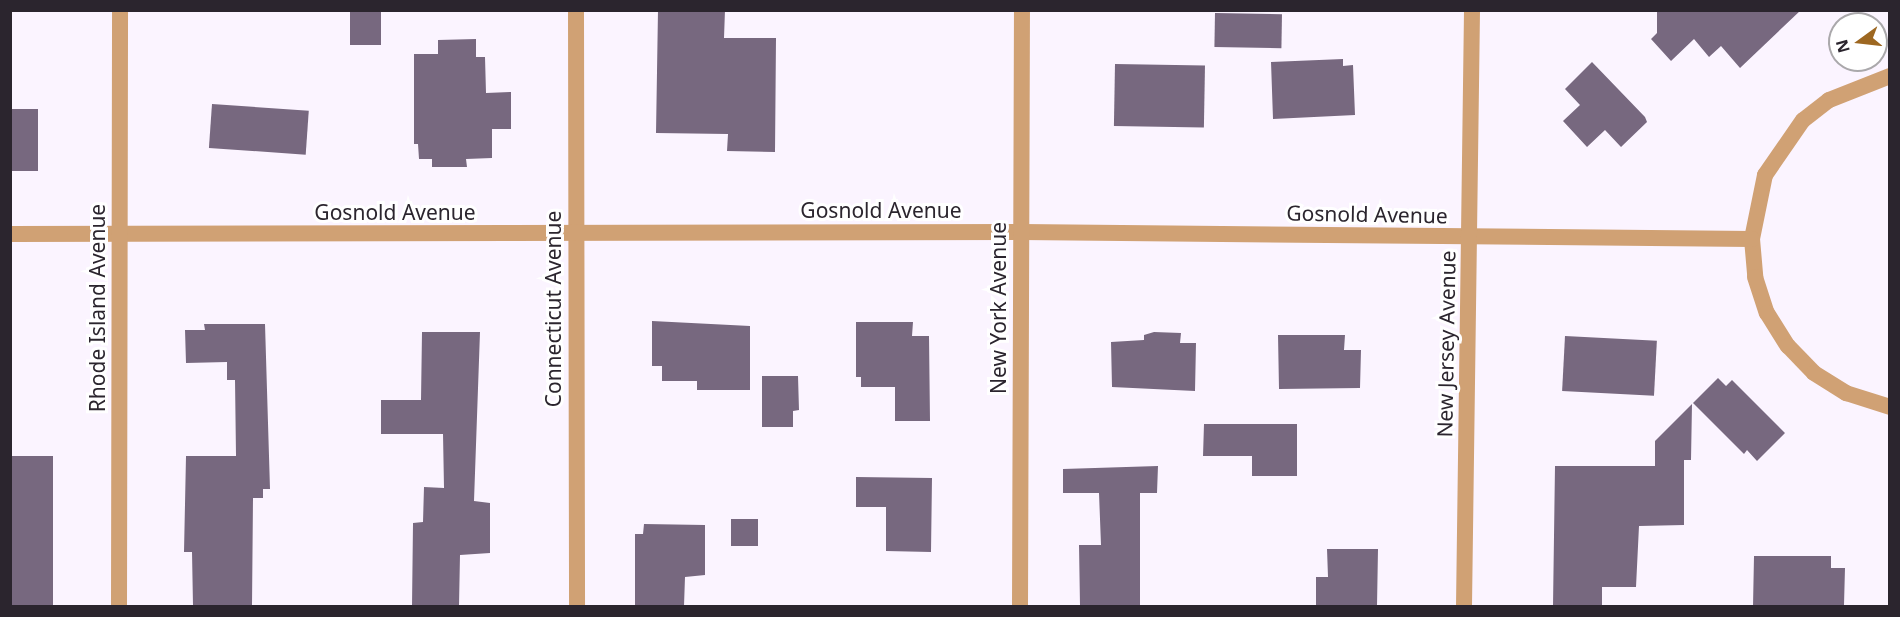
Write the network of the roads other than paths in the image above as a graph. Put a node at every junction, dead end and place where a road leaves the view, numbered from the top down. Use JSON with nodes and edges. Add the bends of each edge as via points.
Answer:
{"nodes":[{"id":1,"x":120,"y":10,"type":"edge"},
{"id":2,"x":576,"y":10,"type":"edge"},
{"id":3,"x":1022,"y":10,"type":"edge"},
{"id":4,"x":1472,"y":10,"type":"edge"},
{"id":5,"x":1890,"y":76,"type":"edge"},
{"id":6,"x":1021,"y":232,"type":"junction"},
{"id":7,"x":10,"y":234,"type":"edge"},
{"id":8,"x":119,"y":234,"type":"junction"},
{"id":9,"x":576,"y":234,"type":"junction"},
{"id":10,"x":1470,"y":237,"type":"junction"},
{"id":11,"x":1752,"y":239,"type":"junction"},
{"id":12,"x":1890,"y":407,"type":"edge"},
{"id":13,"x":119,"y":606,"type":"edge"},
{"id":14,"x":577,"y":606,"type":"edge"},
{"id":15,"x":1020,"y":606,"type":"edge"},
{"id":16,"x":1464,"y":606,"type":"edge"}],
"edges":[{"from":1,"to":8,"type":"street","name":"Rhode Island Avenue"},
{"from":2,"to":9,"type":"street","name":"Connecticut Avenue"},
{"from":3,"to":6,"type":"street","name":"New York Avenue"},
{"from":4,"to":10,"type":"street","name":"New Jersey Avenue"},
{"from":5,"to":11,"type":"street","via":[[1829,100],[1803,120],[1765,175]]},
{"from":6,"to":9,"type":"street","name":"Gosnold Avenue"},
{"from":6,"to":10,"type":"street","name":"Gosnold Avenue"},
{"from":6,"to":15,"type":"street","name":"New York Avenue"},
{"from":7,"to":8,"type":"street","name":"Gosnold Avenue"},
{"from":8,"to":9,"type":"street","name":"Gosnold Avenue"},
{"from":8,"to":13,"type":"street","name":"Rhode Island Avenue"},
{"from":9,"to":14,"type":"street","name":"Connecticut Avenue"},
{"from":10,"to":11,"type":"street","name":"Gosnold Avenue"},
{"from":10,"to":16,"type":"street","name":"New Jersey Avenue"},
{"from":11,"to":12,"type":"street","via":[[1755,277],[1767,313],[1788,346],[1814,373],[1846,393]]}]}
